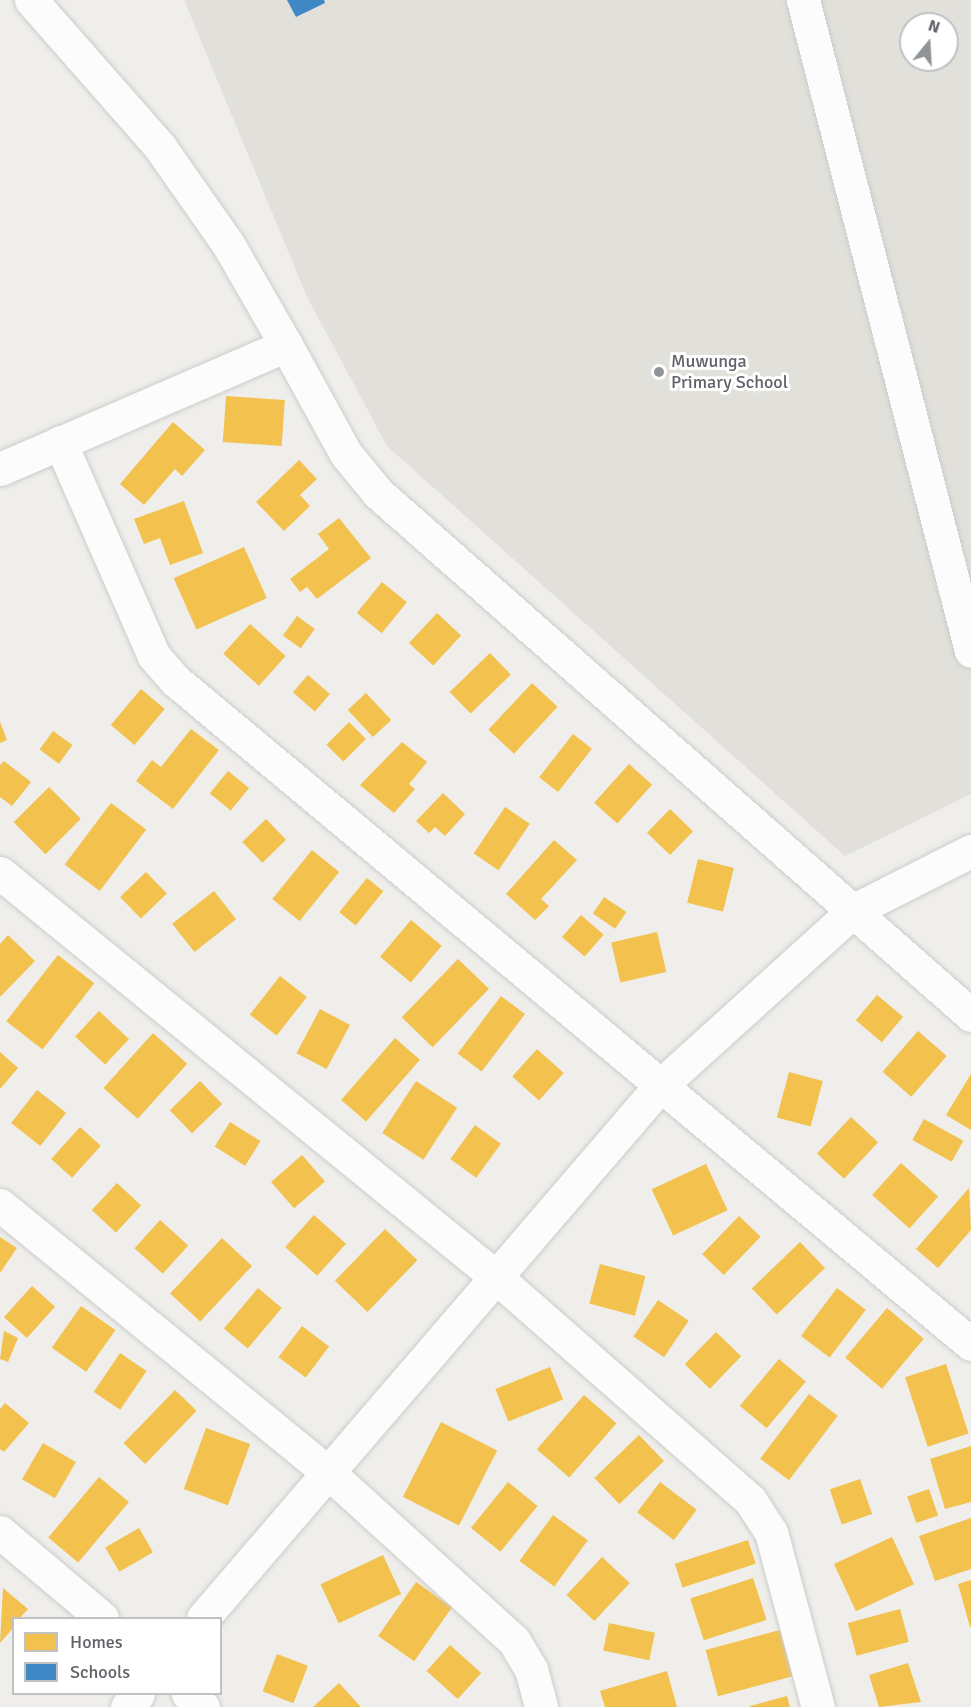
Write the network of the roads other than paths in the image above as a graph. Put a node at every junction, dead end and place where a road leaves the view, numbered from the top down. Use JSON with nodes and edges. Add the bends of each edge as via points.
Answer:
{"nodes":[{"id":1,"x":31,"y":0,"type":"edge"},
{"id":2,"x":803,"y":0,"type":"edge"},
{"id":3,"x":286,"y":345,"type":"junction"},
{"id":4,"x":60,"y":442,"type":"junction"},
{"id":5,"x":0,"y":469,"type":"edge"},
{"id":6,"x":971,"y":651,"type":"edge"},
{"id":7,"x":971,"y":851,"type":"edge"},
{"id":8,"x":0,"y":873,"type":"edge"},
{"id":9,"x":854,"y":910,"type":"junction"},
{"id":10,"x":971,"y":1015,"type":"edge"},
{"id":11,"x":660,"y":1086,"type":"junction"},
{"id":12,"x":0,"y":1205,"type":"edge"},
{"id":13,"x":496,"y":1277,"type":"junction"},
{"id":14,"x":971,"y":1344,"type":"edge"},
{"id":15,"x":329,"y":1473,"type":"junction"},
{"id":16,"x":0,"y":1532,"type":"edge"},
{"id":17,"x":101,"y":1617,"type":"edge"},
{"id":18,"x":204,"y":1617,"type":"edge"},
{"id":19,"x":137,"y":1695,"type":"edge"},
{"id":20,"x":189,"y":1695,"type":"edge"},
{"id":21,"x":127,"y":1707,"type":"edge"},
{"id":22,"x":203,"y":1707,"type":"edge"},
{"id":23,"x":541,"y":1707,"type":"edge"},
{"id":24,"x":818,"y":1707,"type":"edge"}],
"edges":[{"from":1,"to":3,"type":"street","via":[[160,147],[228,244]]},
{"from":2,"to":6,"type":"street"},
{"from":3,"to":4,"type":"street"},
{"from":3,"to":9,"type":"street","via":[[346,454],[378,493]]},
{"from":4,"to":5,"type":"street"},
{"from":4,"to":11,"type":"street","via":[[154,656],[163,668]]},
{"from":7,"to":9,"type":"street"},
{"from":8,"to":13,"type":"street"},
{"from":9,"to":10,"type":"street"},
{"from":9,"to":11,"type":"street"},
{"from":11,"to":13,"type":"street"},
{"from":11,"to":14,"type":"street"},
{"from":12,"to":15,"type":"street"},
{"from":13,"to":15,"type":"street"},
{"from":13,"to":24,"type":"street","via":[[764,1516]]},
{"from":15,"to":18,"type":"street"},
{"from":15,"to":23,"type":"street","via":[[514,1641],[531,1669]]},
{"from":16,"to":17,"type":"street"},
{"from":19,"to":21,"type":"street"},
{"from":20,"to":22,"type":"street"}]}
